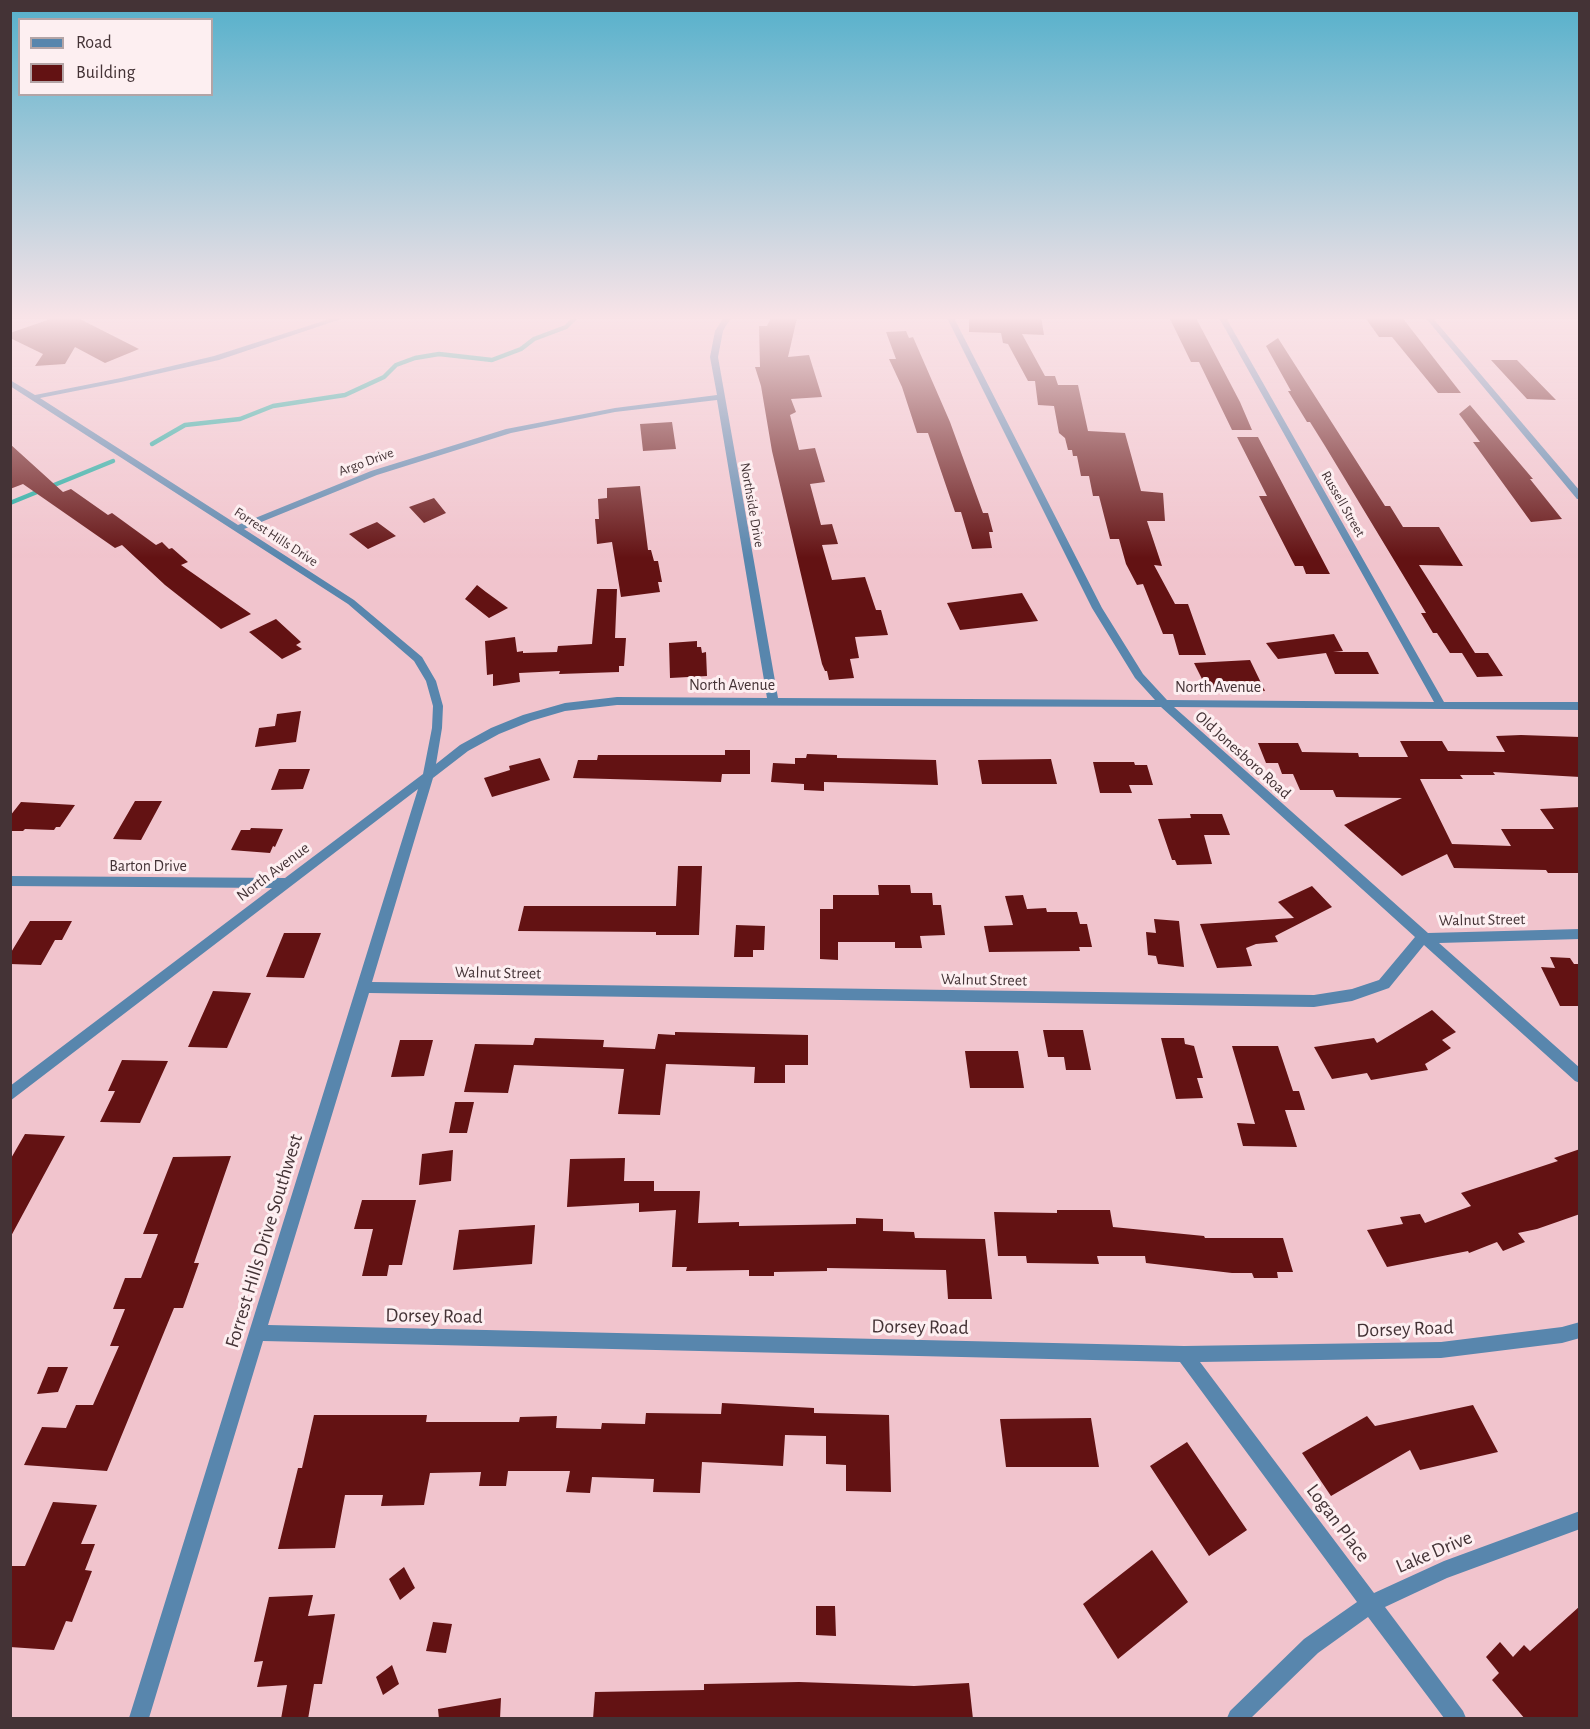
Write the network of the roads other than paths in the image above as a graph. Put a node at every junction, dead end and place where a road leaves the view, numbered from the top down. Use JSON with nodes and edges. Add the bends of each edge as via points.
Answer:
{"nodes":[{"id":1,"x":34,"y":397,"type":"edge"},
{"id":2,"x":720,"y":397,"type":"joint"},
{"id":3,"x":990,"y":397,"type":"edge"},
{"id":4,"x":1267,"y":397,"type":"edge"},
{"id":5,"x":1495,"y":397,"type":"edge"},
{"id":6,"x":1580,"y":497,"type":"edge"},
{"id":7,"x":238,"y":528,"type":"junction"},
{"id":8,"x":773,"y":702,"type":"junction"},
{"id":9,"x":1164,"y":704,"type":"junction"},
{"id":10,"x":1441,"y":705,"type":"junction"},
{"id":11,"x":1580,"y":706,"type":"edge"},
{"id":12,"x":428,"y":775,"type":"junction"},
{"id":13,"x":10,"y":881,"type":"edge"},
{"id":14,"x":285,"y":883,"type":"junction"},
{"id":15,"x":1580,"y":934,"type":"edge"},
{"id":16,"x":1422,"y":938,"type":"junction"},
{"id":17,"x":364,"y":987,"type":"junction"},
{"id":18,"x":1580,"y":1077,"type":"edge"},
{"id":19,"x":10,"y":1095,"type":"edge"},
{"id":20,"x":1580,"y":1329,"type":"edge"},
{"id":21,"x":258,"y":1333,"type":"junction"},
{"id":22,"x":1184,"y":1354,"type":"junction"},
{"id":23,"x":1580,"y":1520,"type":"edge"},
{"id":24,"x":1370,"y":1604,"type":"junction"},
{"id":25,"x":139,"y":1719,"type":"edge"},
{"id":26,"x":1237,"y":1719,"type":"edge"},
{"id":27,"x":1456,"y":1719,"type":"edge"}],
"edges":[{"from":1,"to":7,"type":"street","name":"Forrest Hills Drive"},
{"from":2,"to":7,"type":"street","name":"Argo Drive","via":[[615,410],[508,431],[374,473]]},
{"from":2,"to":8,"type":"street","name":"Northside Drive"},
{"from":3,"to":9,"type":"street","name":"Old Jonesboro Road","via":[[1097,608],[1139,676]]},
{"from":4,"to":10,"type":"street","name":"Russell Street"},
{"from":5,"to":6,"type":"street"},
{"from":7,"to":12,"type":"street","name":"Forrest Hills Drive","via":[[351,602],[417,659],[431,681],[438,706]]},
{"from":8,"to":9,"type":"street","name":"North Avenue"},
{"from":8,"to":12,"type":"street","name":"North Avenue","via":[[617,701],[565,707],[495,731]]},
{"from":9,"to":10,"type":"street","name":"North Avenue"},
{"from":9,"to":16,"type":"street","name":"Old Jonesboro Road"},
{"from":10,"to":11,"type":"street","name":"North Avenue"},
{"from":12,"to":14,"type":"street","name":"North Avenue"},
{"from":12,"to":17,"type":"street","name":"Forrest Hills Drive Southwest"},
{"from":13,"to":14,"type":"street","name":"Barton Drive"},
{"from":14,"to":19,"type":"street","name":"North Avenue"},
{"from":15,"to":16,"type":"street","name":"Walnut Street"},
{"from":16,"to":17,"type":"street","name":"Walnut Street","via":[[1384,984],[1352,995],[1314,1000]]},
{"from":16,"to":18,"type":"street","name":"Old Jonesboro Road"},
{"from":17,"to":21,"type":"street","name":"Forrest Hills Drive Southwest"},
{"from":20,"to":22,"type":"street","name":"Dorsey Road","via":[[1562,1335],[1441,1350]]},
{"from":21,"to":22,"type":"street","name":"Dorsey Road"},
{"from":21,"to":25,"type":"street","name":"Forrest Hills Drive Southwest"},
{"from":22,"to":24,"type":"street","name":"Logan Place"},
{"from":23,"to":24,"type":"street","name":"Lake Drive","via":[[1444,1570]]},
{"from":24,"to":26,"type":"street","name":"Lake Drive","via":[[1311,1646]]},
{"from":24,"to":27,"type":"street","name":"Logan Place"}]}
